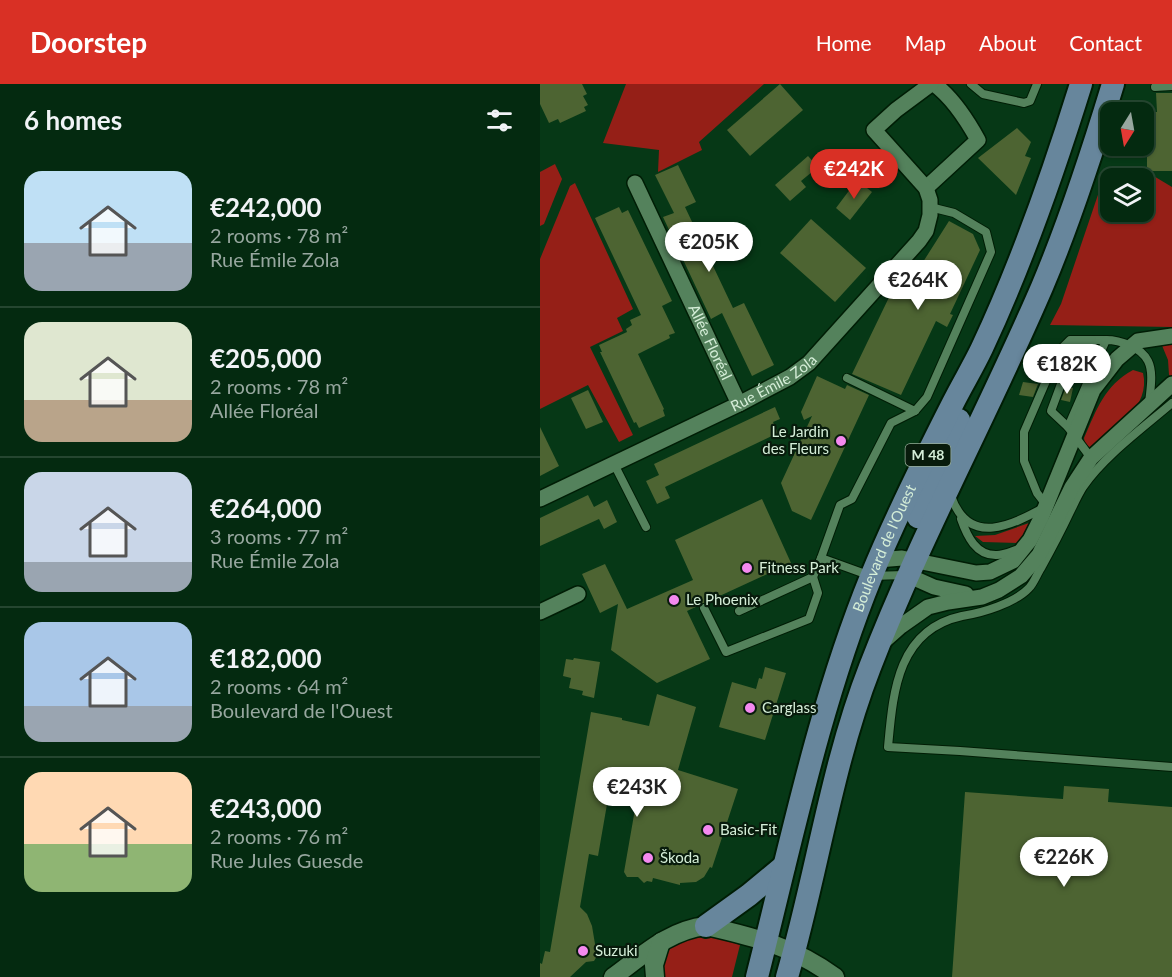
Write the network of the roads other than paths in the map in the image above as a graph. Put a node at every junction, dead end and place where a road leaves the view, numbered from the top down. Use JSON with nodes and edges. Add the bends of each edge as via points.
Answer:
{"nodes":[{"id":1,"x":933,"y":84,"type":"edge"},
{"id":2,"x":971,"y":84,"type":"edge"},
{"id":3,"x":1037,"y":84,"type":"edge"},
{"id":4,"x":1081,"y":84,"type":"edge"},
{"id":5,"x":1113,"y":84,"type":"edge"},
{"id":6,"x":1172,"y":86,"type":"edge"},
{"id":7,"x":1155,"y":87,"type":"dead end"},
{"id":8,"x":636,"y":183,"type":"dead end"},
{"id":9,"x":926,"y":188,"type":"junction"},
{"id":10,"x":930,"y":207,"type":"junction"},
{"id":11,"x":1172,"y":336,"type":"edge"},
{"id":12,"x":1092,"y":340,"type":"junction"},
{"id":13,"x":1106,"y":340,"type":"junction"},
{"id":14,"x":1132,"y":346,"type":"junction"},
{"id":15,"x":981,"y":350,"type":"junction"},
{"id":16,"x":847,"y":378,"type":"dead end"},
{"id":17,"x":1172,"y":384,"type":"edge"},
{"id":18,"x":1172,"y":403,"type":"edge"},
{"id":19,"x":740,"y":404,"type":"junction"},
{"id":20,"x":1149,"y":405,"type":"junction"},
{"id":21,"x":915,"y":411,"type":"junction"},
{"id":22,"x":1072,"y":431,"type":"junction"},
{"id":23,"x":1090,"y":459,"type":"junction"},
{"id":24,"x":614,"y":464,"type":"junction"},
{"id":25,"x":949,"y":489,"type":"junction"},
{"id":26,"x":540,"y":499,"type":"edge"},
{"id":27,"x":1047,"y":506,"type":"junction"},
{"id":28,"x":960,"y":515,"type":"junction"},
{"id":29,"x":646,"y":527,"type":"dead end"},
{"id":30,"x":1026,"y":547,"type":"junction"},
{"id":31,"x":820,"y":558,"type":"junction"},
{"id":32,"x":908,"y":565,"type":"junction"},
{"id":33,"x":875,"y":568,"type":"junction"},
{"id":34,"x":813,"y":577,"type":"junction"},
{"id":35,"x":999,"y":590,"type":"junction"},
{"id":36,"x":578,"y":594,"type":"dead end"},
{"id":37,"x":704,"y":608,"type":"dead end"},
{"id":38,"x":739,"y":611,"type":"dead end"},
{"id":39,"x":540,"y":612,"type":"edge"},
{"id":40,"x":877,"y":648,"type":"junction"},
{"id":41,"x":840,"y":667,"type":"junction"},
{"id":42,"x":1172,"y":767,"type":"edge"},
{"id":43,"x":784,"y":866,"type":"junction"},
{"id":44,"x":706,"y":926,"type":"junction"},
{"id":45,"x":661,"y":942,"type":"junction"},
{"id":46,"x":771,"y":959,"type":"edge"},
{"id":47,"x":613,"y":977,"type":"edge"},
{"id":48,"x":655,"y":977,"type":"edge"},
{"id":49,"x":780,"y":977,"type":"edge"},
{"id":50,"x":787,"y":977,"type":"edge"},
{"id":51,"x":835,"y":977,"type":"edge"}],
"edges":[{"from":1,"to":9,"type":"street","name":"Rue Émile Zola","via":[[943,91],[978,140]]},
{"from":1,"to":9,"type":"street","name":"Rue Émile Zola","via":[[874,130]]},
{"from":2,"to":3,"type":"lane","via":[[983,94],[1024,103],[1030,101]]},
{"from":4,"to":15,"type":"main road","name":"Boulevard de l'Ouest","number":"M 48","via":[[1042,204]]},
{"from":5,"to":25,"type":"main road","name":"Boulevard de l'Ouest","number":"M 48","via":[[1060,243]]},
{"from":6,"to":7,"type":"lane"},
{"from":8,"to":19,"type":"street","name":"Allée Floréal"},
{"from":9,"to":10,"type":"street","name":"Rue Émile Zola"},
{"from":10,"to":19,"type":"street","name":"Rue Émile Zola","via":[[923,236],[809,363]]},
{"from":10,"to":21,"type":"lane","via":[[954,213],[986,232],[991,252],[927,397]]},
{"from":11,"to":14,"type":"street","via":[[1138,341]]},
{"from":12,"to":13,"type":"lane"},
{"from":12,"to":22,"type":"lane","via":[[1066,368],[1051,411]]},
{"from":12,"to":27,"type":"lane","via":[[1070,340],[1059,351],[1024,432],[1024,461]]},
{"from":13,"to":14,"type":"lane"},
{"from":13,"to":22,"type":"lane"},
{"from":14,"to":20,"type":"lane","via":[[1148,361]]},
{"from":14,"to":22,"type":"street","via":[[1093,390]]},
{"from":15,"to":32,"type":"main road","via":[[952,440],[908,539]]},
{"from":15,"to":33,"type":"main road","name":"Boulevard de l'Ouest","number":"M 48"},
{"from":16,"to":21,"type":"lane"},
{"from":17,"to":20,"type":"street"},
{"from":18,"to":42,"type":"lane","via":[[1117,450],[1083,487],[1029,588],[996,607],[951,619],[927,632],[915,645],[894,689],[888,747]]},
{"from":19,"to":24,"type":"street","name":"Rue Émile Zola"},
{"from":20,"to":23,"type":"street"},
{"from":21,"to":31,"type":"lane","via":[[891,423],[852,499],[840,505]]},
{"from":22,"to":23,"type":"lane"},
{"from":22,"to":27,"type":"street"},
{"from":23,"to":35,"type":"street","via":[[1035,561]]},
{"from":24,"to":26,"type":"street","name":"Rue Émile Zola"},
{"from":24,"to":29,"type":"lane"},
{"from":25,"to":28,"type":"lane"},
{"from":25,"to":32,"type":"main road","name":"Boulevard de l'Ouest","number":"M 48"},
{"from":27,"to":28,"type":"lane","via":[[990,529],[977,527]]},
{"from":27,"to":30,"type":"street"},
{"from":28,"to":30,"type":"lane","via":[[967,536],[978,549],[997,555]]},
{"from":30,"to":32,"type":"street","via":[[1014,561],[990,572]]},
{"from":31,"to":33,"type":"lane"},
{"from":31,"to":34,"type":"lane"},
{"from":32,"to":33,"type":"street"},
{"from":32,"to":35,"type":"street","name":"Boulevard de l'Ouest","via":[[934,587],[960,594]]},
{"from":32,"to":40,"type":"main road","name":"Boulevard de l'Ouest","number":"M 48"},
{"from":33,"to":41,"type":"main road","name":"Boulevard de l'Ouest","number":"M 48"},
{"from":34,"to":37,"type":"lane","via":[[818,593],[809,620],[726,652]]},
{"from":34,"to":38,"type":"lane"},
{"from":35,"to":40,"type":"street","name":"Boulevard de l'Ouest","via":[[928,607]]},
{"from":36,"to":39,"type":"street"},
{"from":40,"to":46,"type":"main road","name":"Boulevard de l'Ouest","number":"M 48","via":[[830,796]]},
{"from":41,"to":43,"type":"main road","name":"Boulevard de l'Ouest","number":"M 48"},
{"from":41,"to":46,"type":"main road","number":"M 48","via":[[835,719]]},
{"from":43,"to":44,"type":"main road"},
{"from":43,"to":46,"type":"main road","name":"Boulevard de l'Ouest","number":"M 48"},
{"from":44,"to":45,"type":"street"},
{"from":44,"to":46,"type":"street"},
{"from":45,"to":47,"type":"street"},
{"from":45,"to":48,"type":"street","via":[[654,965]]},
{"from":46,"to":49,"type":"main road","number":"M 48","via":[[779,967]]},
{"from":46,"to":50,"type":"main road","name":"Boulevard de l'Ouest","number":"M 48"},
{"from":46,"to":51,"type":"street","via":[[815,963]]}]}
